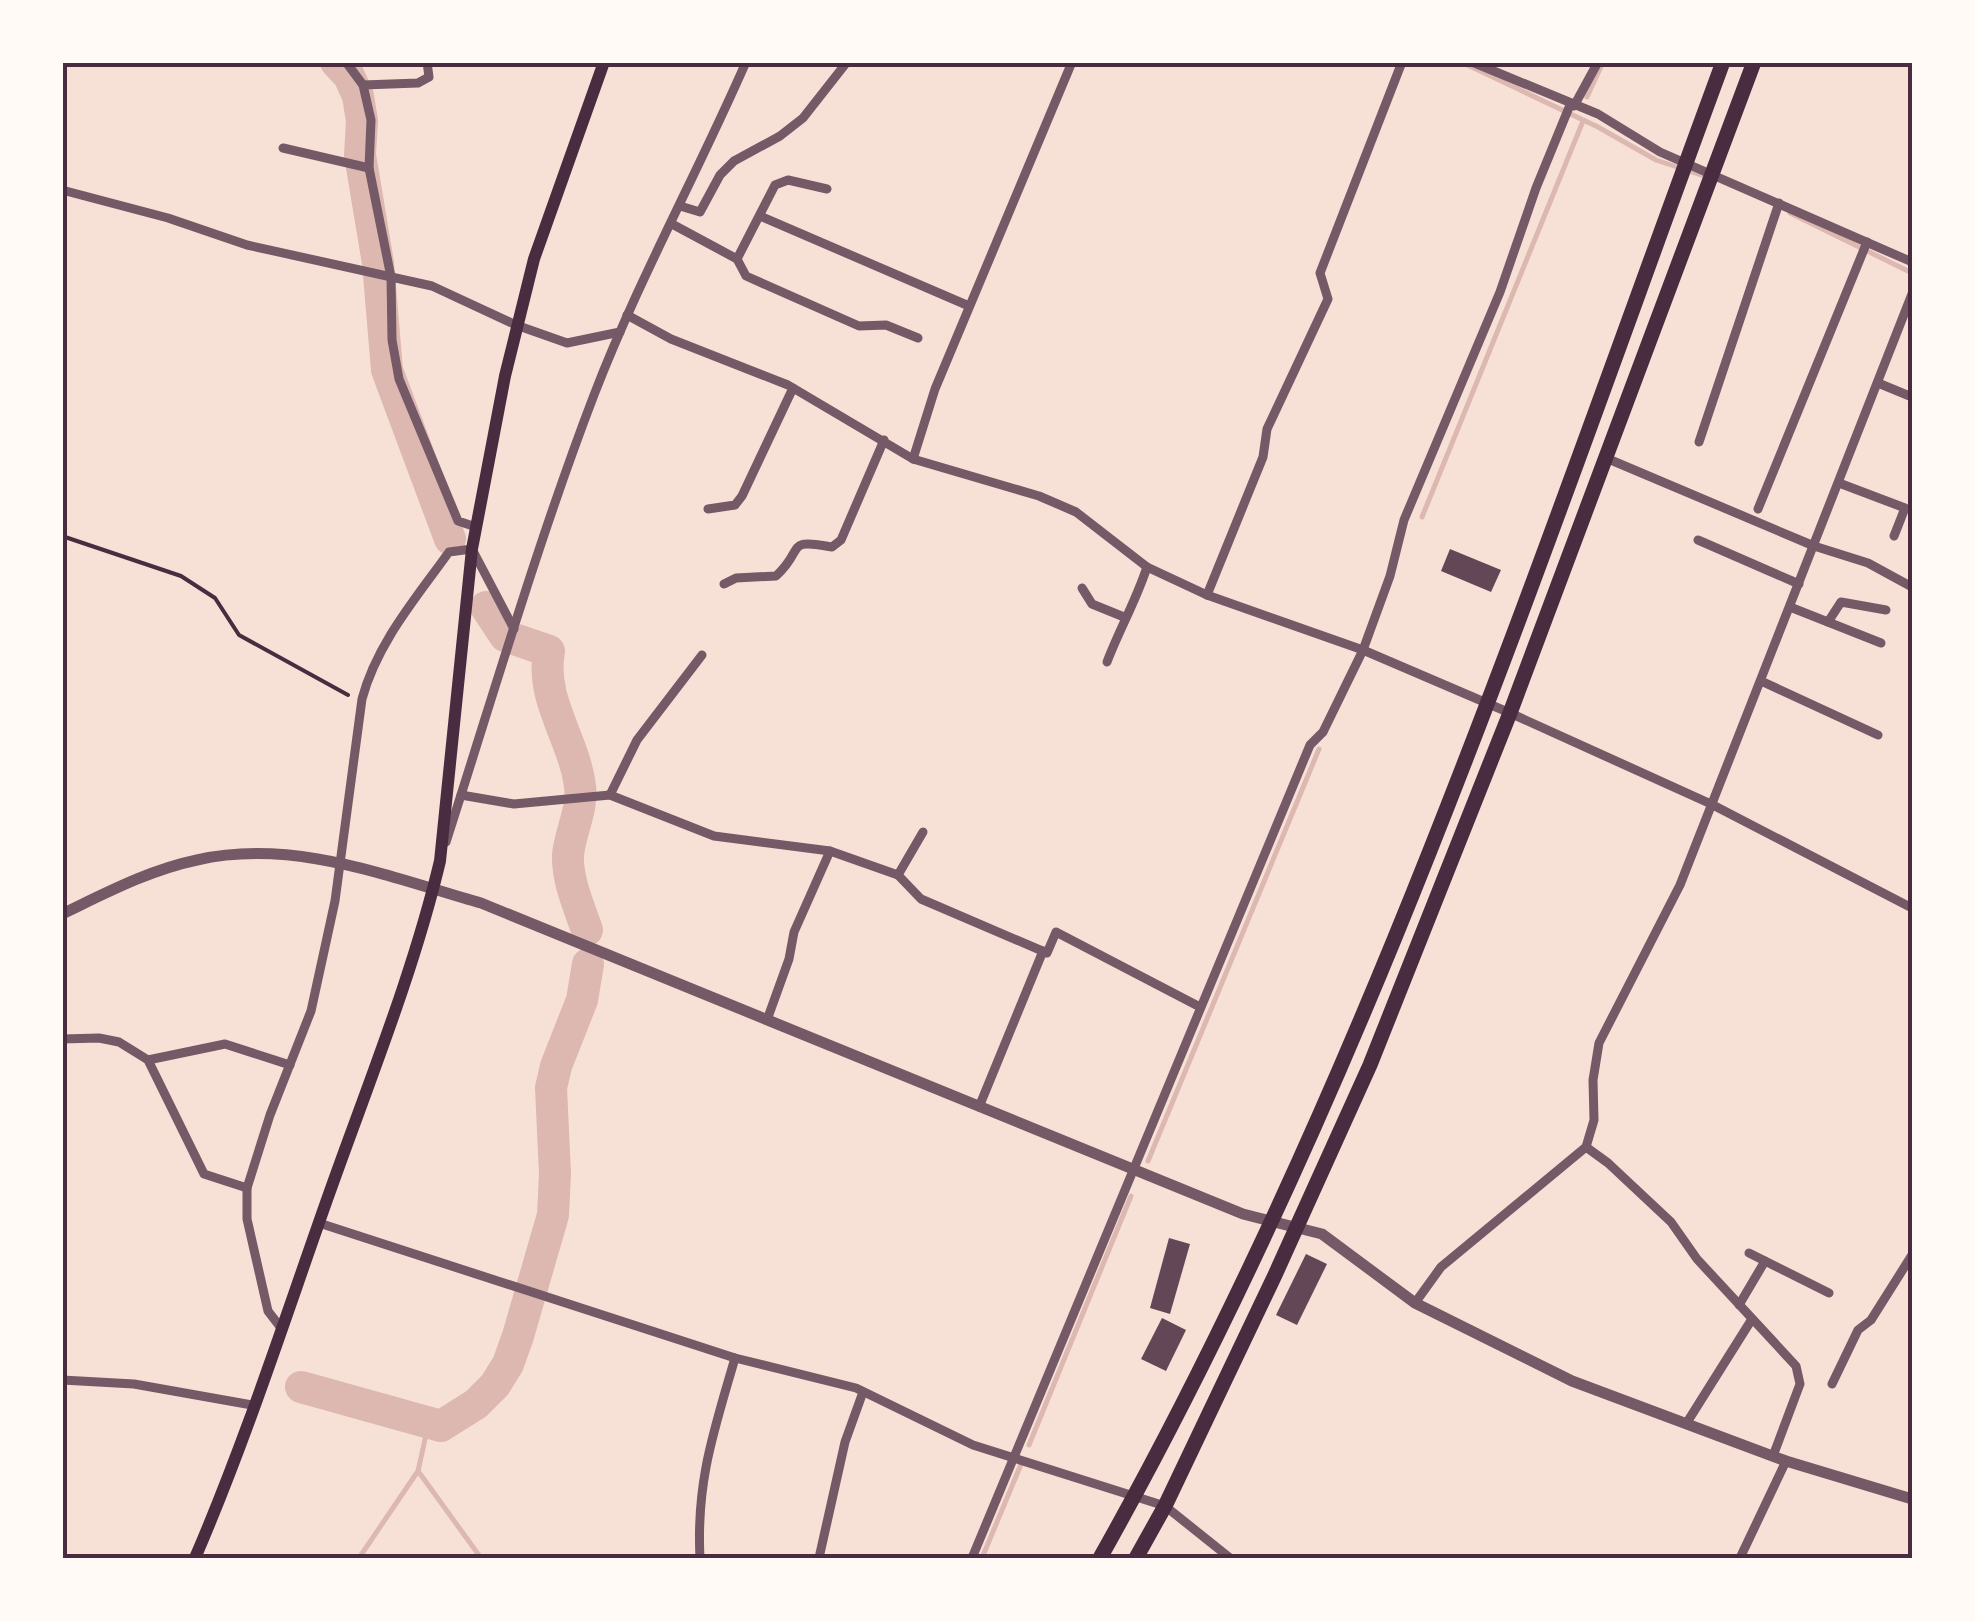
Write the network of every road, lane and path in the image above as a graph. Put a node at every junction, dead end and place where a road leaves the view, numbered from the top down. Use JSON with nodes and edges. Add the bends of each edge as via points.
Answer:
{"nodes":[{"id":1,"x":346,"y":62,"type":"edge"},
{"id":2,"x":427,"y":62,"type":"edge"},
{"id":3,"x":604,"y":62,"type":"edge"},
{"id":4,"x":746,"y":62,"type":"edge"},
{"id":5,"x":847,"y":62,"type":"edge"},
{"id":6,"x":1072,"y":62,"type":"edge"},
{"id":7,"x":1402,"y":62,"type":"edge"},
{"id":8,"x":1472,"y":62,"type":"edge"},
{"id":9,"x":1598,"y":62,"type":"edge"},
{"id":10,"x":1723,"y":62,"type":"edge"},
{"id":11,"x":1754,"y":62,"type":"edge"},
{"id":12,"x":363,"y":85,"type":"junction"},
{"id":13,"x":1572,"y":105,"type":"junction"},
{"id":14,"x":283,"y":148,"type":"dead end"},
{"id":15,"x":1686,"y":162,"type":"junction"},
{"id":16,"x":368,"y":168,"type":"junction"},
{"id":17,"x":1714,"y":173,"type":"junction"},
{"id":18,"x":826,"y":189,"type":"dead end"},
{"id":19,"x":62,"y":190,"type":"edge"},
{"id":20,"x":1779,"y":203,"type":"junction"},
{"id":21,"x":680,"y":206,"type":"junction"},
{"id":22,"x":760,"y":216,"type":"junction"},
{"id":23,"x":672,"y":224,"type":"junction"},
{"id":24,"x":1867,"y":242,"type":"junction"},
{"id":25,"x":736,"y":259,"type":"junction"},
{"id":26,"x":1912,"y":262,"type":"edge"},
{"id":27,"x":382,"y":276,"type":"junction"},
{"id":28,"x":1912,"y":294,"type":"edge"},
{"id":29,"x":969,"y":306,"type":"junction"},
{"id":30,"x":1909,"y":313,"type":"edge"},
{"id":31,"x":627,"y":315,"type":"junction"},
{"id":32,"x":516,"y":325,"type":"junction"},
{"id":33,"x":620,"y":332,"type":"junction"},
{"id":34,"x":918,"y":338,"type":"dead end"},
{"id":35,"x":1878,"y":383,"type":"junction"},
{"id":36,"x":792,"y":388,"type":"junction"},
{"id":37,"x":1912,"y":398,"type":"edge"},
{"id":38,"x":884,"y":440,"type":"junction"},
{"id":39,"x":1700,"y":442,"type":"dead end"},
{"id":40,"x":1606,"y":458,"type":"junction"},
{"id":41,"x":913,"y":459,"type":"junction"},
{"id":42,"x":1839,"y":483,"type":"junction"},
{"id":43,"x":708,"y":509,"type":"dead end"},
{"id":44,"x":1758,"y":509,"type":"dead end"},
{"id":45,"x":476,"y":527,"type":"junction"},
{"id":46,"x":62,"y":536,"type":"edge"},
{"id":47,"x":1894,"y":536,"type":"dead end"},
{"id":48,"x":1698,"y":540,"type":"dead end"},
{"id":49,"x":1814,"y":546,"type":"junction"},
{"id":50,"x":472,"y":549,"type":"junction"},
{"id":51,"x":1146,"y":567,"type":"junction"},
{"id":52,"x":724,"y":584,"type":"dead end"},
{"id":53,"x":1799,"y":584,"type":"junction"},
{"id":54,"x":1912,"y":587,"type":"edge"},
{"id":55,"x":1082,"y":588,"type":"dead end"},
{"id":56,"x":1208,"y":596,"type":"junction"},
{"id":57,"x":1790,"y":607,"type":"junction"},
{"id":58,"x":1886,"y":610,"type":"dead end"},
{"id":59,"x":1124,"y":617,"type":"junction"},
{"id":60,"x":1828,"y":622,"type":"junction"},
{"id":61,"x":514,"y":629,"type":"junction"},
{"id":62,"x":1881,"y":643,"type":"dead end"},
{"id":63,"x":1363,"y":650,"type":"junction"},
{"id":64,"x":702,"y":656,"type":"dead end"},
{"id":65,"x":1107,"y":662,"type":"dead end"},
{"id":66,"x":1761,"y":681,"type":"junction"},
{"id":67,"x":362,"y":698,"type":"junction"},
{"id":68,"x":1487,"y":703,"type":"junction"},
{"id":69,"x":1510,"y":713,"type":"junction"},
{"id":70,"x":1878,"y":735,"type":"dead end"},
{"id":71,"x":461,"y":795,"type":"junction"},
{"id":72,"x":610,"y":795,"type":"junction"},
{"id":73,"x":1711,"y":804,"type":"junction"},
{"id":74,"x":923,"y":832,"type":"dead end"},
{"id":75,"x":830,"y":852,"type":"junction"},
{"id":76,"x":440,"y":861,"type":"junction"},
{"id":77,"x":339,"y":862,"type":"junction"},
{"id":78,"x":898,"y":875,"type":"junction"},
{"id":79,"x":433,"y":890,"type":"junction"},
{"id":80,"x":1912,"y":908,"type":"edge"},
{"id":81,"x":62,"y":914,"type":"edge"},
{"id":82,"x":1043,"y":951,"type":"junction"},
{"id":83,"x":1200,"y":1008,"type":"junction"},
{"id":84,"x":767,"y":1020,"type":"junction"},
{"id":85,"x":62,"y":1040,"type":"edge"},
{"id":86,"x":148,"y":1060,"type":"junction"},
{"id":87,"x":290,"y":1064,"type":"junction"},
{"id":88,"x":979,"y":1106,"type":"junction"},
{"id":89,"x":1586,"y":1147,"type":"junction"},
{"id":90,"x":1135,"y":1170,"type":"junction"},
{"id":91,"x":248,"y":1188,"type":"junction"},
{"id":92,"x":1272,"y":1221,"type":"junction"},
{"id":93,"x":318,"y":1223,"type":"junction"},
{"id":94,"x":1296,"y":1227,"type":"junction"},
{"id":95,"x":1749,"y":1252,"type":"dead end"},
{"id":96,"x":1912,"y":1255,"type":"edge"},
{"id":97,"x":1765,"y":1261,"type":"junction"},
{"id":98,"x":1829,"y":1292,"type":"dead end"},
{"id":99,"x":1415,"y":1303,"type":"junction"},
{"id":100,"x":1738,"y":1305,"type":"junction"},
{"id":101,"x":1752,"y":1319,"type":"junction"},
{"id":102,"x":280,"y":1328,"type":"junction"},
{"id":103,"x":735,"y":1358,"type":"junction"},
{"id":104,"x":62,"y":1380,"type":"edge"},
{"id":105,"x":1832,"y":1384,"type":"dead end"},
{"id":106,"x":863,"y":1392,"type":"junction"},
{"id":107,"x":252,"y":1405,"type":"junction"},
{"id":108,"x":1686,"y":1424,"type":"junction"},
{"id":109,"x":1772,"y":1456,"type":"junction"},
{"id":110,"x":1013,"y":1458,"type":"junction"},
{"id":111,"x":1786,"y":1462,"type":"junction"},
{"id":112,"x":1135,"y":1496,"type":"junction"},
{"id":113,"x":1912,"y":1499,"type":"edge"},
{"id":114,"x":1164,"y":1506,"type":"junction"},
{"id":115,"x":194,"y":1558,"type":"edge"},
{"id":116,"x":700,"y":1558,"type":"edge"},
{"id":117,"x":818,"y":1558,"type":"edge"},
{"id":118,"x":972,"y":1558,"type":"edge"},
{"id":119,"x":1100,"y":1558,"type":"edge"},
{"id":120,"x":1136,"y":1558,"type":"edge"},
{"id":121,"x":1230,"y":1558,"type":"edge"},
{"id":122,"x":1740,"y":1558,"type":"edge"}],
"edges":[{"from":1,"to":12,"type":"street"},
{"from":2,"to":12,"type":"street","via":[[429,77],[418,84]]},
{"from":3,"to":32,"type":"main road"},
{"from":4,"to":21,"type":"street"},
{"from":5,"to":21,"type":"street","via":[[803,118],[720,175],[700,212]]},
{"from":6,"to":29,"type":"street"},
{"from":7,"to":56,"type":"street","via":[[1320,273],[1328,298],[1267,430],[1264,457]]},
{"from":8,"to":13,"type":"street"},
{"from":9,"to":13,"type":"street"},
{"from":10,"to":15,"type":"highway"},
{"from":11,"to":17,"type":"highway"},
{"from":12,"to":16,"type":"street"},
{"from":13,"to":15,"type":"street"},
{"from":13,"to":63,"type":"street","via":[[1404,520]]},
{"from":14,"to":16,"type":"street"},
{"from":15,"to":17,"type":"street"},
{"from":15,"to":68,"type":"highway"},
{"from":16,"to":27,"type":"street"},
{"from":17,"to":20,"type":"street"},
{"from":17,"to":40,"type":"highway"},
{"from":18,"to":22,"type":"street","via":[[788,180],[775,185]]},
{"from":19,"to":27,"type":"street","via":[[247,246]]},
{"from":20,"to":24,"type":"street"},
{"from":20,"to":39,"type":"street"},
{"from":21,"to":23,"type":"street"},
{"from":22,"to":25,"type":"street"},
{"from":22,"to":29,"type":"street"},
{"from":23,"to":25,"type":"street"},
{"from":23,"to":31,"type":"street"},
{"from":24,"to":26,"type":"street"},
{"from":24,"to":44,"type":"street"},
{"from":25,"to":34,"type":"street","via":[[746,276],[859,326],[886,325]]},
{"from":27,"to":32,"type":"street","via":[[432,286]]},
{"from":27,"to":45,"type":"street","via":[[398,379],[458,522]]},
{"from":28,"to":30,"type":"street"},
{"from":29,"to":41,"type":"street"},
{"from":30,"to":35,"type":"street"},
{"from":31,"to":33,"type":"street"},
{"from":31,"to":36,"type":"street"},
{"from":32,"to":33,"type":"street","via":[[568,344]]},
{"from":32,"to":45,"type":"main road"},
{"from":33,"to":61,"type":"street"},
{"from":35,"to":37,"type":"street"},
{"from":35,"to":42,"type":"street"},
{"from":36,"to":38,"type":"street"},
{"from":36,"to":43,"type":"street","via":[[742,496]]},
{"from":38,"to":41,"type":"street"},
{"from":38,"to":52,"type":"street","via":[[841,540],[798,545],[776,576]]},
{"from":40,"to":49,"type":"street"},
{"from":40,"to":69,"type":"highway"},
{"from":41,"to":51,"type":"street","via":[[1076,512]]},
{"from":42,"to":47,"type":"street","via":[[1905,508]]},
{"from":42,"to":49,"type":"street"},
{"from":45,"to":50,"type":"main road"},
{"from":46,"to":67,"type":"path","via":[[180,576],[215,598],[239,635]]},
{"from":48,"to":53,"type":"street"},
{"from":49,"to":53,"type":"street"},
{"from":49,"to":54,"type":"street","via":[[1868,563]]},
{"from":50,"to":61,"type":"street"},
{"from":50,"to":67,"type":"street","via":[[449,552],[386,641]]},
{"from":50,"to":76,"type":"main road"},
{"from":51,"to":56,"type":"street"},
{"from":51,"to":59,"type":"street"},
{"from":53,"to":57,"type":"street"},
{"from":55,"to":59,"type":"street","via":[[1092,604]]},
{"from":56,"to":63,"type":"street"},
{"from":57,"to":60,"type":"street"},
{"from":57,"to":66,"type":"street"},
{"from":58,"to":60,"type":"street","via":[[1841,602]]},
{"from":59,"to":65,"type":"street"},
{"from":60,"to":62,"type":"street"},
{"from":61,"to":71,"type":"street"},
{"from":63,"to":68,"type":"street"},
{"from":63,"to":83,"type":"street","via":[[1323,732],[1310,745]]},
{"from":64,"to":72,"type":"street","via":[[638,740]]},
{"from":66,"to":70,"type":"street"},
{"from":66,"to":73,"type":"street"},
{"from":67,"to":77,"type":"street"},
{"from":68,"to":69,"type":"street"},
{"from":68,"to":92,"type":"highway","via":[[1348,1053]]},
{"from":69,"to":73,"type":"street"},
{"from":69,"to":94,"type":"highway","via":[[1370,1065]]},
{"from":71,"to":72,"type":"street","via":[[514,804]]},
{"from":71,"to":76,"type":"street"},
{"from":72,"to":75,"type":"street","via":[[714,836]]},
{"from":73,"to":80,"type":"street"},
{"from":73,"to":89,"type":"street","via":[[1680,885],[1599,1043]]},
{"from":74,"to":78,"type":"street"},
{"from":75,"to":78,"type":"street"},
{"from":75,"to":84,"type":"street","via":[[794,932]]},
{"from":76,"to":79,"type":"main road"},
{"from":77,"to":79,"type":"street"},
{"from":77,"to":81,"type":"street","via":[[287,854],[199,859]]},
{"from":77,"to":87,"type":"street","via":[[312,1012]]},
{"from":78,"to":82,"type":"street","via":[[921,898]]},
{"from":79,"to":84,"type":"street"},
{"from":79,"to":93,"type":"main road"},
{"from":82,"to":83,"type":"street","via":[[1056,932]]},
{"from":82,"to":88,"type":"street"},
{"from":83,"to":90,"type":"street"},
{"from":84,"to":88,"type":"street"},
{"from":85,"to":86,"type":"street","via":[[109,1040]]},
{"from":86,"to":87,"type":"street","via":[[224,1044]]},
{"from":86,"to":91,"type":"street","via":[[204,1174]]},
{"from":87,"to":91,"type":"street"},
{"from":88,"to":90,"type":"street"},
{"from":89,"to":99,"type":"street","via":[[1441,1267]]},
{"from":89,"to":100,"type":"street","via":[[1671,1222]]},
{"from":90,"to":92,"type":"street"},
{"from":90,"to":110,"type":"street"},
{"from":91,"to":102,"type":"street","via":[[247,1219],[268,1311]]},
{"from":92,"to":94,"type":"street"},
{"from":92,"to":112,"type":"highway"},
{"from":93,"to":102,"type":"main road"},
{"from":93,"to":103,"type":"street"},
{"from":94,"to":99,"type":"street","via":[[1322,1234]]},
{"from":94,"to":114,"type":"highway"},
{"from":95,"to":97,"type":"street"},
{"from":96,"to":105,"type":"street","via":[[1858,1330]]},
{"from":97,"to":98,"type":"street"},
{"from":97,"to":100,"type":"street"},
{"from":99,"to":108,"type":"street","via":[[1572,1381]]},
{"from":100,"to":101,"type":"street"},
{"from":101,"to":108,"type":"street"},
{"from":101,"to":109,"type":"street","via":[[1796,1366],[1800,1384]]},
{"from":102,"to":107,"type":"main road"},
{"from":103,"to":106,"type":"street"},
{"from":103,"to":116,"type":"street","via":[[703,1468]]},
{"from":104,"to":107,"type":"street","via":[[134,1384]]},
{"from":106,"to":110,"type":"street"},
{"from":106,"to":117,"type":"street"},
{"from":107,"to":115,"type":"main road"},
{"from":108,"to":109,"type":"street"},
{"from":109,"to":111,"type":"street"},
{"from":110,"to":112,"type":"street"},
{"from":110,"to":118,"type":"street"},
{"from":111,"to":113,"type":"street"},
{"from":111,"to":122,"type":"street"},
{"from":112,"to":114,"type":"street"},
{"from":112,"to":119,"type":"highway"},
{"from":114,"to":120,"type":"highway"},
{"from":114,"to":121,"type":"street"}]}
